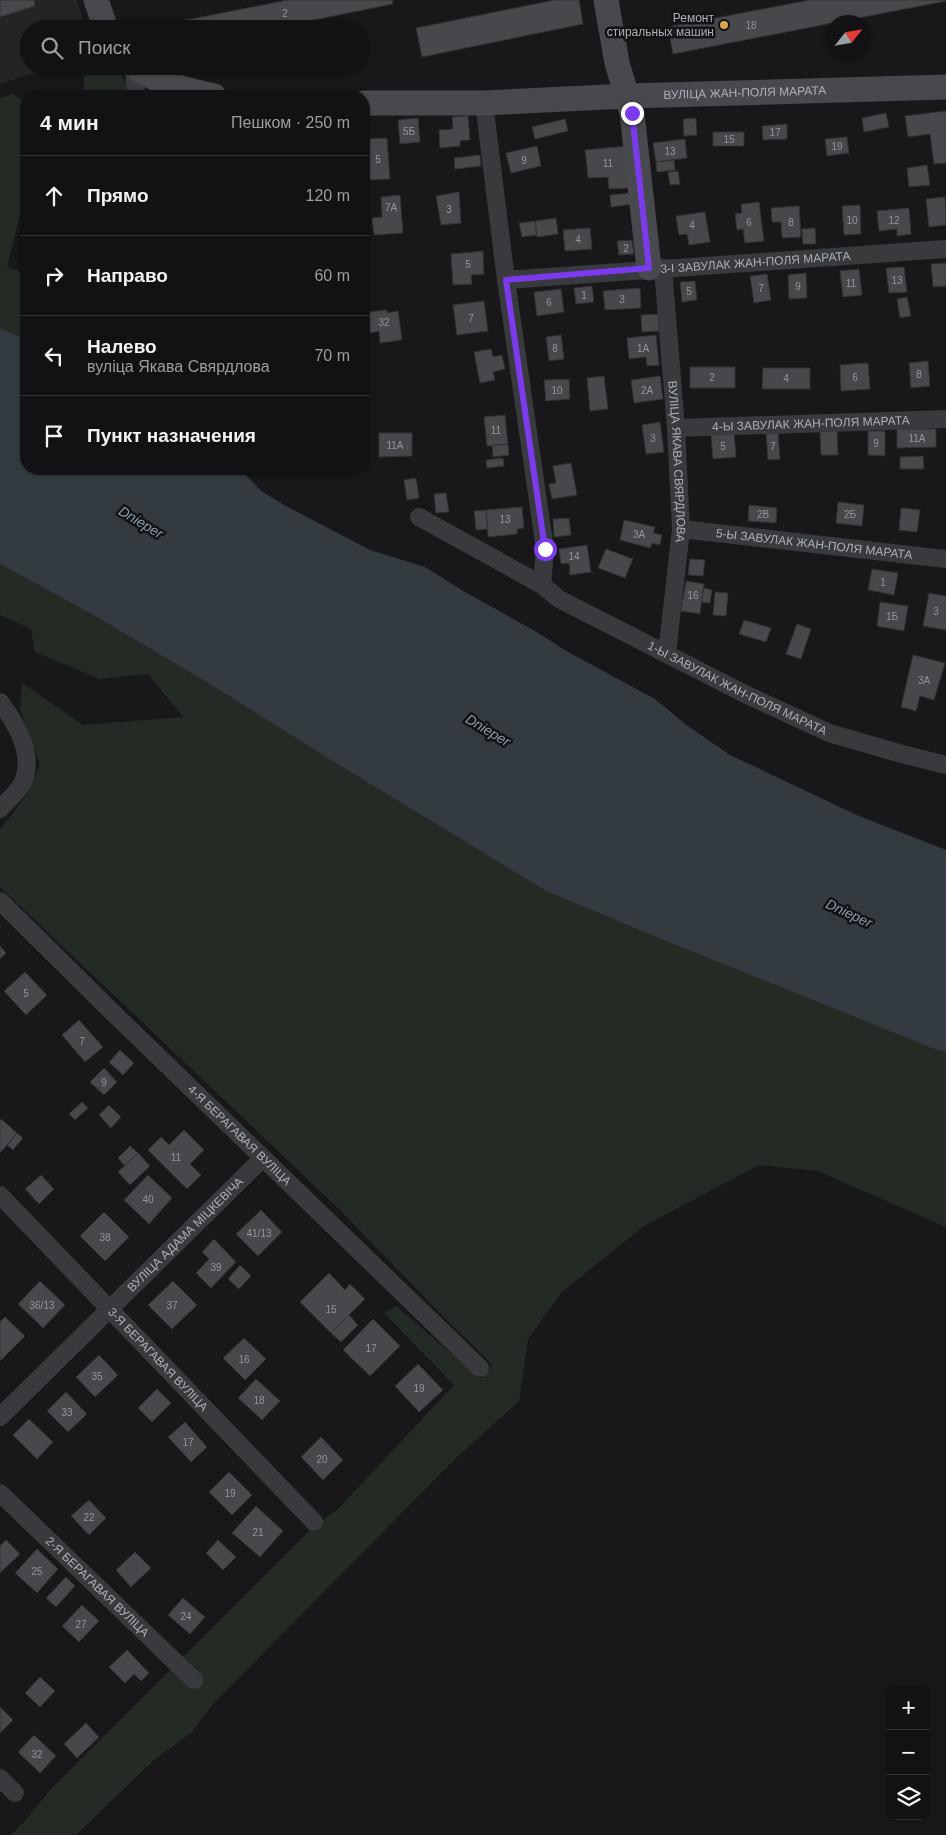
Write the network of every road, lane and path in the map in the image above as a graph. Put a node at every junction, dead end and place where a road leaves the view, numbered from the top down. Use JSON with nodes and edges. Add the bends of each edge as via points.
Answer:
{"nodes":[{"id":1,"x":96,"y":0,"type":"edge"},
{"id":2,"x":606,"y":0,"type":"edge"},
{"id":3,"x":103,"y":20,"type":"edge"},
{"id":4,"x":135,"y":75,"type":"edge"},
{"id":5,"x":147,"y":75,"type":"edge"},
{"id":6,"x":946,"y":86,"type":"edge"},
{"id":7,"x":136,"y":90,"type":"edge"},
{"id":8,"x":187,"y":90,"type":"edge"},
{"id":9,"x":627,"y":96,"type":"junction"},
{"id":10,"x":370,"y":103,"type":"edge"},
{"id":11,"x":484,"y":103,"type":"junction"},
{"id":12,"x":946,"y":249,"type":"edge"},
{"id":13,"x":656,"y":268,"type":"junction"},
{"id":14,"x":506,"y":280,"type":"junction"},
{"id":15,"x":946,"y":419,"type":"edge"},
{"id":16,"x":676,"y":428,"type":"junction"},
{"id":17,"x":419,"y":517,"type":"dead end"},
{"id":18,"x":681,"y":529,"type":"junction"},
{"id":19,"x":946,"y":559,"type":"edge"},
{"id":20,"x":542,"y":585,"type":"junction"},
{"id":21,"x":667,"y":654,"type":"junction"},
{"id":22,"x":0,"y":702,"type":"edge"},
{"id":23,"x":946,"y":765,"type":"edge"},
{"id":24,"x":0,"y":809,"type":"edge"},
{"id":25,"x":0,"y":901,"type":"edge"},
{"id":26,"x":263,"y":1158,"type":"junction"},
{"id":27,"x":0,"y":1195,"type":"edge"},
{"id":28,"x":110,"y":1310,"type":"junction"},
{"id":29,"x":480,"y":1368,"type":"dead end"},
{"id":30,"x":0,"y":1417,"type":"edge"},
{"id":31,"x":0,"y":1493,"type":"edge"},
{"id":32,"x":314,"y":1522,"type":"dead end"},
{"id":33,"x":194,"y":1680,"type":"dead end"},
{"id":34,"x":0,"y":1778,"type":"edge"},
{"id":35,"x":15,"y":1793,"type":"dead end"}],
"edges":[{"from":1,"to":3,"type":"street"},
{"from":2,"to":9,"type":"street","name":"ВУЛІЦА ЯКАВА СВЯРДЛОВА","via":[[617,63]]},
{"from":4,"to":7,"type":"street"},
{"from":5,"to":8,"type":"street"},
{"from":6,"to":9,"type":"street","name":"ВУЛІЦА ЖАН-ПОЛЯ МАРАТА"},
{"from":9,"to":11,"type":"street","name":"ВУЛІЦА ЖАН-ПОЛЯ МАРАТА"},
{"from":9,"to":13,"type":"street","name":"ВУЛІЦА ЯКАВА СВЯРДЛОВА"},
{"from":10,"to":11,"type":"street","name":"ВУЛІЦА ЖАН-ПОЛЯ МАРАТА"},
{"from":11,"to":14,"type":"street"},
{"from":12,"to":13,"type":"street","name":"3-І ЗАВУЛАК ЖАН-ПОЛЯ МАРАТА"},
{"from":13,"to":14,"type":"street","name":"3-І ЗАВУЛАК ЖАН-ПОЛЯ МАРАТА"},
{"from":13,"to":16,"type":"street","name":"ВУЛІЦА ЯКАВА СВЯРДЛОВА"},
{"from":14,"to":20,"type":"street","via":[[545,549]]},
{"from":15,"to":16,"type":"street","name":"4-Ы ЗАВУЛАК ЖАН-ПОЛЯ МАРАТА"},
{"from":16,"to":18,"type":"street","name":"ВУЛІЦА ЯКАВА СВЯРДЛОВА"},
{"from":17,"to":20,"type":"street","name":"1-Ы ЗАВУЛАК ЖАН-ПОЛЯ МАРАТА"},
{"from":18,"to":19,"type":"street","name":"5-Ы ЗАВУЛАК ЖАН-ПОЛЯ МАРАТА"},
{"from":18,"to":21,"type":"street","name":"ВУЛІЦА ЯКАВА СВЯРДЛОВА"},
{"from":20,"to":21,"type":"street","name":"1-Ы ЗАВУЛАК ЖАН-ПОЛЯ МАРАТА","via":[[559,599]]},
{"from":21,"to":23,"type":"street","name":"1-Ы ЗАВУЛАК ЖАН-ПОЛЯ МАРАТА","via":[[829,733]]},
{"from":22,"to":24,"type":"street","via":[[14,720],[24,745],[26,766],[23,782]]},
{"from":25,"to":26,"type":"street","name":"4-Я БЕРАГАВАЯ ВУЛІЦА"},
{"from":26,"to":28,"type":"street","name":"ВУЛІЦА АДАМА МІЦКЕВІЧА"},
{"from":26,"to":29,"type":"street","name":"4-Я БЕРАГАВАЯ ВУЛІЦА"},
{"from":27,"to":28,"type":"street","name":"3-Я БЕРАГАВАЯ ВУЛІЦА"},
{"from":28,"to":30,"type":"street","name":"ВУЛІЦА АДАМА МІЦКЕВІЧА"},
{"from":28,"to":32,"type":"street","name":"3-Я БЕРАГАВАЯ ВУЛІЦА"},
{"from":31,"to":33,"type":"street","name":"2-Я БЕРАГАВАЯ ВУЛІЦА"},
{"from":34,"to":35,"type":"street"}]}
